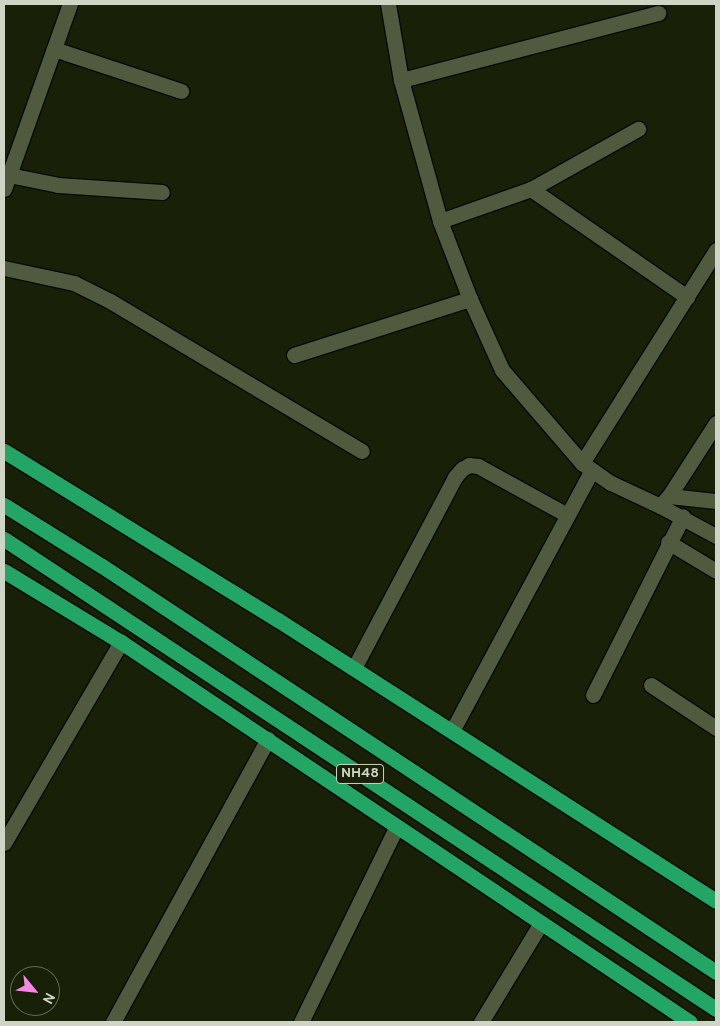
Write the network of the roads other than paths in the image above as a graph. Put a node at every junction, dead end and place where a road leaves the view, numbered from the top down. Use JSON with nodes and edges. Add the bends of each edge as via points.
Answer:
{"nodes":[{"id":1,"x":70,"y":4,"type":"edge"},
{"id":2,"x":388,"y":4,"type":"edge"},
{"id":3,"x":658,"y":13,"type":"dead end"},
{"id":4,"x":54,"y":49,"type":"junction"},
{"id":5,"x":401,"y":80,"type":"junction"},
{"id":6,"x":181,"y":91,"type":"dead end"},
{"id":7,"x":638,"y":129,"type":"dead end"},
{"id":8,"x":6,"y":182,"type":"edge"},
{"id":9,"x":531,"y":189,"type":"junction"},
{"id":10,"x":162,"y":192,"type":"dead end"},
{"id":11,"x":440,"y":221,"type":"junction"},
{"id":12,"x":716,"y":250,"type":"edge"},
{"id":13,"x":4,"y":268,"type":"edge"},
{"id":14,"x":687,"y":297,"type":"junction"},
{"id":15,"x":470,"y":299,"type":"junction"},
{"id":16,"x":294,"y":355,"type":"dead end"},
{"id":17,"x":716,"y":423,"type":"edge"},
{"id":18,"x":4,"y":451,"type":"edge"},
{"id":19,"x":362,"y":451,"type":"dead end"},
{"id":20,"x":587,"y":466,"type":"junction"},
{"id":21,"x":665,"y":501,"type":"junction"},
{"id":22,"x":716,"y":501,"type":"edge"},
{"id":23,"x":4,"y":505,"type":"edge"},
{"id":24,"x":567,"y":515,"type":"junction"},
{"id":25,"x":683,"y":516,"type":"junction"},
{"id":26,"x":716,"y":536,"type":"edge"},
{"id":27,"x":4,"y":539,"type":"edge"},
{"id":28,"x":668,"y":542,"type":"junction"},
{"id":29,"x":4,"y":572,"type":"edge"},
{"id":30,"x":716,"y":572,"type":"edge"},
{"id":31,"x":121,"y":642,"type":"junction"},
{"id":32,"x":354,"y":668,"type":"junction"},
{"id":33,"x":651,"y":685,"type":"dead end"},
{"id":34,"x":594,"y":695,"type":"dead end"},
{"id":35,"x":716,"y":728,"type":"edge"},
{"id":36,"x":452,"y":730,"type":"junction"},
{"id":37,"x":268,"y":739,"type":"junction"},
{"id":38,"x":396,"y":828,"type":"junction"},
{"id":39,"x":4,"y":844,"type":"edge"},
{"id":40,"x":716,"y":901,"type":"edge"},
{"id":41,"x":541,"y":923,"type":"junction"},
{"id":42,"x":716,"y":972,"type":"edge"},
{"id":43,"x":716,"y":1009,"type":"edge"},
{"id":44,"x":113,"y":1022,"type":"edge"},
{"id":45,"x":301,"y":1022,"type":"edge"},
{"id":46,"x":481,"y":1022,"type":"edge"},
{"id":47,"x":690,"y":1022,"type":"edge"}],
"edges":[{"from":1,"to":4,"type":"street"},
{"from":2,"to":5,"type":"street"},
{"from":3,"to":5,"type":"street"},
{"from":4,"to":6,"type":"street"},
{"from":4,"to":8,"type":"street"},
{"from":5,"to":11,"type":"street"},
{"from":7,"to":9,"type":"street"},
{"from":8,"to":10,"type":"street"},
{"from":9,"to":11,"type":"street"},
{"from":9,"to":14,"type":"street"},
{"from":11,"to":15,"type":"street"},
{"from":12,"to":14,"type":"street"},
{"from":13,"to":19,"type":"street","via":[[74,283],[110,301]]},
{"from":14,"to":20,"type":"street"},
{"from":15,"to":16,"type":"street"},
{"from":15,"to":20,"type":"street","via":[[502,370]]},
{"from":17,"to":21,"type":"street"},
{"from":18,"to":32,"type":"highway"},
{"from":20,"to":21,"type":"street","via":[[611,483]]},
{"from":20,"to":24,"type":"street"},
{"from":21,"to":22,"type":"street"},
{"from":21,"to":25,"type":"street"},
{"from":23,"to":42,"type":"highway","number":"NH48","via":[[102,566]]},
{"from":24,"to":32,"type":"street","via":[[478,466],[462,469]]},
{"from":24,"to":36,"type":"street"},
{"from":25,"to":26,"type":"street"},
{"from":25,"to":28,"type":"street"},
{"from":27,"to":43,"type":"highway","number":"NH48"},
{"from":28,"to":30,"type":"street"},
{"from":28,"to":34,"type":"street"},
{"from":29,"to":31,"type":"highway"},
{"from":31,"to":37,"type":"highway"},
{"from":31,"to":39,"type":"street"},
{"from":32,"to":36,"type":"highway"},
{"from":33,"to":35,"type":"street"},
{"from":36,"to":40,"type":"highway"},
{"from":37,"to":38,"type":"highway"},
{"from":37,"to":44,"type":"street"},
{"from":38,"to":41,"type":"highway"},
{"from":38,"to":45,"type":"street"},
{"from":41,"to":46,"type":"street"},
{"from":41,"to":47,"type":"highway"}]}
